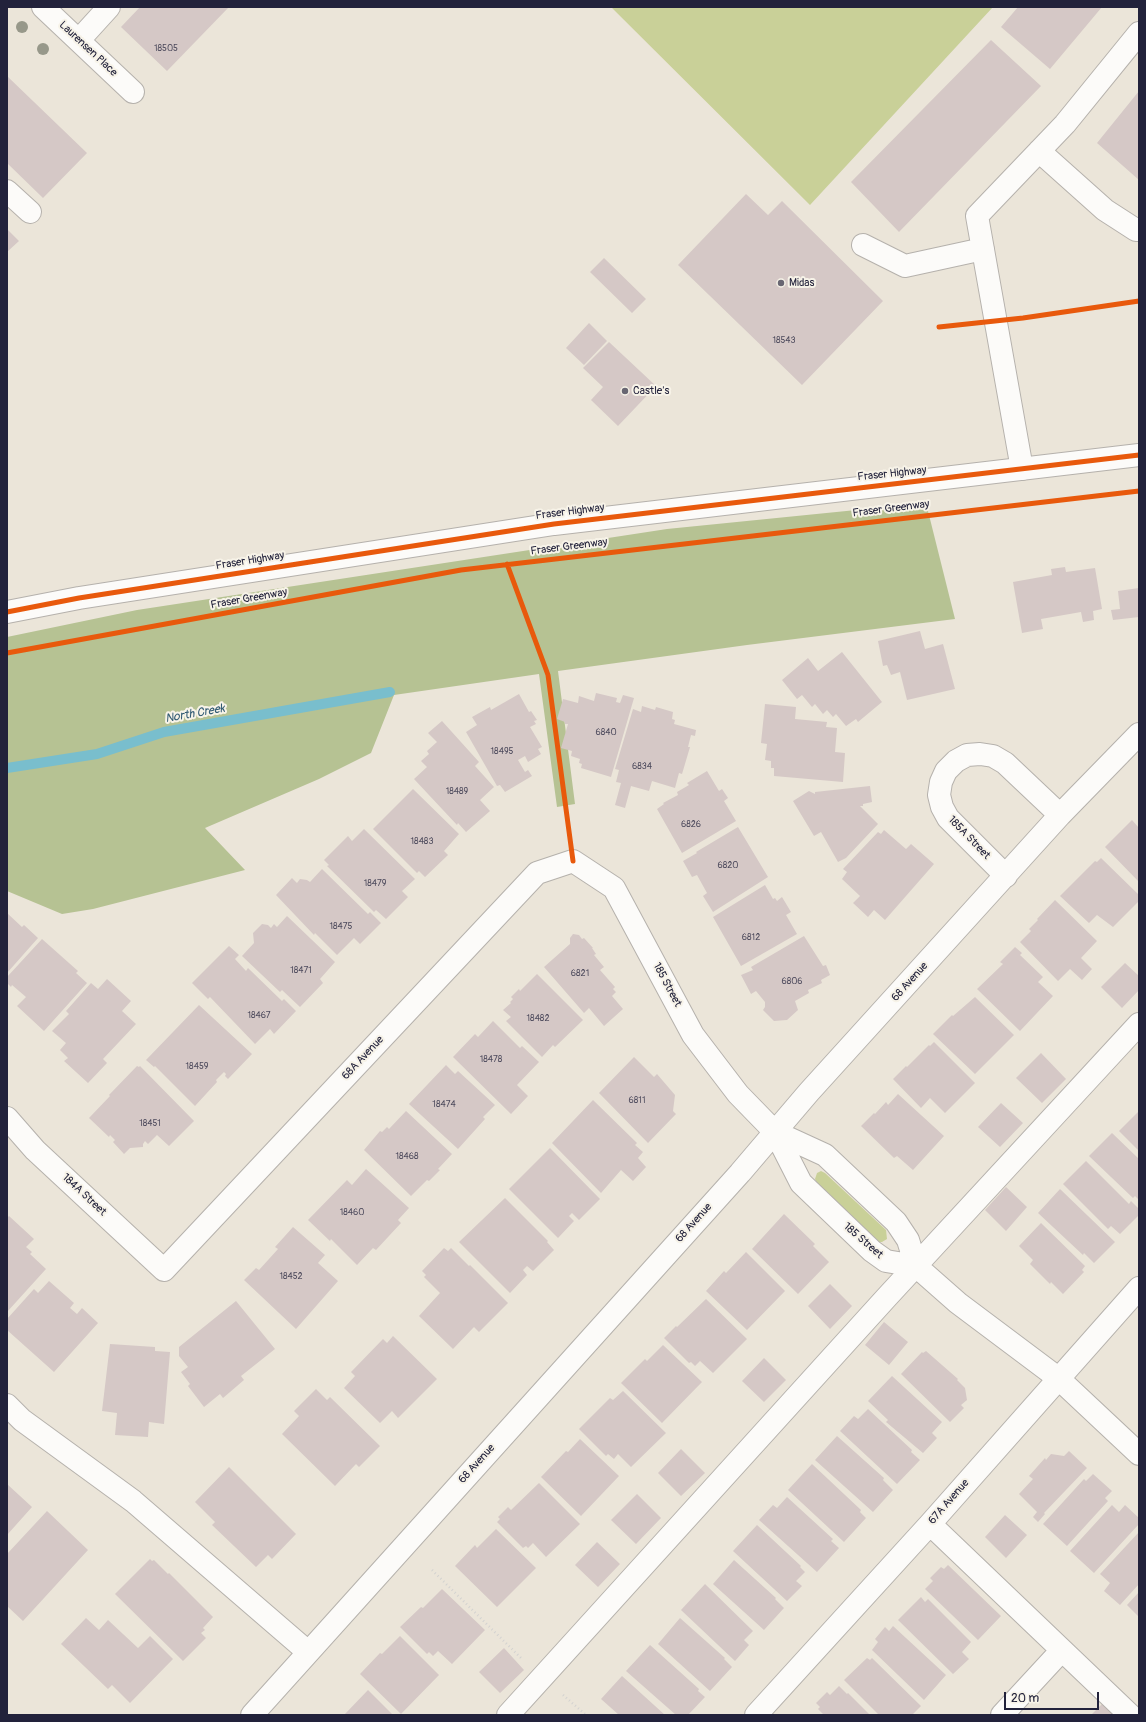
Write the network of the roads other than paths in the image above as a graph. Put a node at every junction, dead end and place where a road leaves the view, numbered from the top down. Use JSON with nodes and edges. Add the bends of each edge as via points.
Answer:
{"nodes":[{"id":1,"x":43,"y":7,"type":"edge"},
{"id":2,"x":109,"y":7,"type":"edge"},
{"id":3,"x":1139,"y":33,"type":"edge"},
{"id":4,"x":79,"y":40,"type":"junction"},
{"id":5,"x":133,"y":92,"type":"dead end"},
{"id":6,"x":1039,"y":151,"type":"junction"},
{"id":7,"x":7,"y":191,"type":"edge"},
{"id":8,"x":30,"y":212,"type":"dead end"},
{"id":9,"x":1139,"y":230,"type":"edge"},
{"id":10,"x":863,"y":245,"type":"dead end"},
{"id":11,"x":983,"y":249,"type":"junction"},
{"id":12,"x":1139,"y":455,"type":"edge"},
{"id":13,"x":1022,"y":469,"type":"junction"},
{"id":14,"x":7,"y":612,"type":"edge"},
{"id":15,"x":1139,"y":734,"type":"edge"},
{"id":16,"x":1060,"y":816,"type":"junction"},
{"id":17,"x":573,"y":861,"type":"joint"},
{"id":18,"x":1006,"y":876,"type":"junction"},
{"id":19,"x":1139,"y":1024,"type":"edge"},
{"id":20,"x":7,"y":1118,"type":"edge"},
{"id":21,"x":775,"y":1132,"type":"junction"},
{"id":22,"x":916,"y":1266,"type":"junction"},
{"id":23,"x":164,"y":1270,"type":"joint"},
{"id":24,"x":1139,"y":1288,"type":"edge"},
{"id":25,"x":1058,"y":1378,"type":"junction"},
{"id":26,"x":7,"y":1405,"type":"edge"},
{"id":27,"x":1139,"y":1454,"type":"edge"},
{"id":28,"x":930,"y":1524,"type":"junction"},
{"id":29,"x":1062,"y":1650,"type":"junction"},
{"id":30,"x":308,"y":1652,"type":"junction"},
{"id":31,"x":264,"y":1711,"type":"edge"},
{"id":32,"x":508,"y":1715,"type":"edge"},
{"id":33,"x":756,"y":1715,"type":"edge"},
{"id":34,"x":1002,"y":1715,"type":"edge"},
{"id":35,"x":1130,"y":1715,"type":"edge"}],
"edges":[{"from":1,"to":4,"type":"street","name":"Laurensen Place"},
{"from":2,"to":4,"type":"street"},
{"from":3,"to":6,"type":"street","via":[[1065,124]]},
{"from":4,"to":5,"type":"street","name":"Laurensen Place"},
{"from":6,"to":9,"type":"street","via":[[1105,210]]},
{"from":6,"to":11,"type":"street","via":[[977,216]]},
{"from":7,"to":8,"type":"street"},
{"from":10,"to":11,"type":"street","via":[[905,266]]},
{"from":11,"to":13,"type":"street"},
{"from":12,"to":13,"type":"street","name":"Fraser Highway"},
{"from":13,"to":14,"type":"street","name":"Fraser Highway","via":[[554,524],[79,598]]},
{"from":15,"to":16,"type":"street","name":"68 Avenue"},
{"from":16,"to":18,"type":"street","name":"68 Avenue"},
{"from":16,"to":18,"type":"street","name":"185A Street","via":[[994,756],[967,755],[946,771],[939,795],[948,818]]},
{"from":17,"to":21,"type":"street","name":"185 Street","via":[[614,888],[693,1035],[738,1094]]},
{"from":17,"to":23,"type":"street","name":"68A Avenue","via":[[538,873]]},
{"from":18,"to":21,"type":"street","name":"68 Avenue"},
{"from":19,"to":22,"type":"street"},
{"from":20,"to":23,"type":"street","name":"184A Street","via":[[35,1150]]},
{"from":21,"to":22,"type":"street","name":"185 Street","via":[[825,1155],[896,1222],[908,1240]]},
{"from":21,"to":22,"type":"street","name":"185 Street","via":[[801,1183],[872,1251],[886,1261]]},
{"from":21,"to":30,"type":"street","name":"68 Avenue"},
{"from":22,"to":25,"type":"street","via":[[958,1303]]},
{"from":22,"to":32,"type":"street"},
{"from":24,"to":25,"type":"street","name":"67A Avenue"},
{"from":25,"to":27,"type":"street"},
{"from":25,"to":28,"type":"street","name":"67A Avenue"},
{"from":26,"to":30,"type":"street","via":[[22,1420],[133,1501]]},
{"from":28,"to":29,"type":"street"},
{"from":28,"to":33,"type":"street","name":"67A Avenue"},
{"from":29,"to":34,"type":"street"},
{"from":29,"to":35,"type":"street"},
{"from":30,"to":31,"type":"street","name":"68 Avenue"}]}
